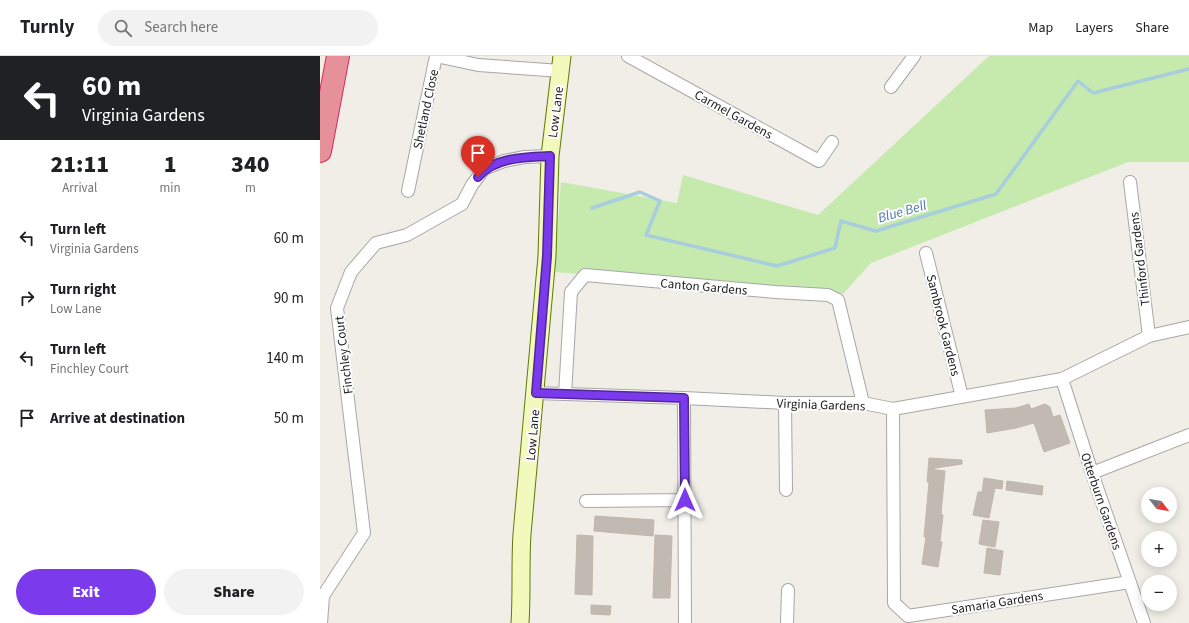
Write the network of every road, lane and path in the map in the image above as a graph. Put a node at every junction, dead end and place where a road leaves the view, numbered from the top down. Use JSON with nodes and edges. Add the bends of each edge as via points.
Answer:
{"nodes":[{"id":1,"x":338,"y":56,"type":"edge"},
{"id":2,"x":628,"y":56,"type":"edge"},
{"id":3,"x":914,"y":56,"type":"edge"},
{"id":4,"x":561,"y":63,"type":"edge"},
{"id":5,"x":891,"y":87,"type":"dead end"},
{"id":6,"x":832,"y":142,"type":"dead end"},
{"id":7,"x":320,"y":151,"type":"edge"},
{"id":8,"x":550,"y":156,"type":"junction"},
{"id":9,"x":1130,"y":182,"type":"dead end"},
{"id":10,"x":408,"y":191,"type":"dead end"},
{"id":11,"x":926,"y":253,"type":"dead end"},
{"id":12,"x":1189,"y":327,"type":"edge"},
{"id":13,"x":1148,"y":336,"type":"junction"},
{"id":14,"x":1062,"y":379,"type":"junction"},
{"id":15,"x":536,"y":393,"type":"junction"},
{"id":16,"x":565,"y":394,"type":"junction"},
{"id":17,"x":962,"y":397,"type":"junction"},
{"id":18,"x":684,"y":398,"type":"junction"},
{"id":19,"x":785,"y":403,"type":"junction"},
{"id":20,"x":863,"y":403,"type":"junction"},
{"id":21,"x":893,"y":409,"type":"junction"},
{"id":22,"x":1189,"y":435,"type":"edge"},
{"id":23,"x":1092,"y":473,"type":"junction"},
{"id":24,"x":786,"y":490,"type":"dead end"},
{"id":25,"x":685,"y":500,"type":"junction"},
{"id":26,"x":586,"y":501,"type":"dead end"},
{"id":27,"x":1130,"y":582,"type":"junction"},
{"id":28,"x":788,"y":590,"type":"dead end"},
{"id":29,"x":321,"y":623,"type":"edge"},
{"id":30,"x":520,"y":623,"type":"edge"},
{"id":31,"x":685,"y":623,"type":"edge"},
{"id":32,"x":787,"y":623,"type":"edge"},
{"id":33,"x":1144,"y":623,"type":"edge"}],
"edges":[{"from":1,"to":7,"type":"highway"},
{"from":2,"to":6,"type":"street","name":"Carmel Gardens","via":[[819,161]]},
{"from":3,"to":5,"type":"street"},
{"from":4,"to":8,"type":"main road","name":"Low Lane"},
{"from":4,"to":10,"type":"street","name":"Shetland Close","via":[[478,65],[436,56]]},
{"from":8,"to":15,"type":"main road","name":"Low Lane","via":[[547,256]]},
{"from":8,"to":29,"type":"street","name":"Finchley Court","via":[[525,157],[484,169],[472,184],[462,204],[407,235],[376,243],[351,272],[337,308],[364,533],[323,596]]},
{"from":9,"to":13,"type":"street","name":"Thinford Gardens"},
{"from":11,"to":17,"type":"street","name":"Sambrook Gardens"},
{"from":12,"to":13,"type":"street","name":"Virginia Gardens"},
{"from":13,"to":14,"type":"street","name":"Virginia Gardens"},
{"from":14,"to":17,"type":"street","name":"Virginia Gardens"},
{"from":14,"to":23,"type":"street","name":"Otterburn Gardens"},
{"from":15,"to":16,"type":"street","name":"Virginia Gardens"},
{"from":15,"to":30,"type":"main road","name":"Low Lane","via":[[520,562]]},
{"from":16,"to":18,"type":"street","name":"Virginia Gardens"},
{"from":16,"to":20,"type":"street","name":"Canton Gardens","via":[[571,292],[585,275],[828,295],[838,300]]},
{"from":17,"to":21,"type":"street","name":"Virginia Gardens"},
{"from":18,"to":19,"type":"street","name":"Virginia Gardens"},
{"from":18,"to":25,"type":"street"},
{"from":19,"to":20,"type":"street","name":"Virginia Gardens"},
{"from":19,"to":24,"type":"street"},
{"from":20,"to":21,"type":"street","name":"Virginia Gardens"},
{"from":21,"to":27,"type":"street","name":"Samaria Gardens","via":[[894,602],[908,616]]},
{"from":22,"to":23,"type":"street"},
{"from":23,"to":27,"type":"street","name":"Otterburn Gardens"},
{"from":25,"to":26,"type":"street"},
{"from":25,"to":31,"type":"street"},
{"from":27,"to":33,"type":"street","name":"Otterburn Gardens"},
{"from":28,"to":32,"type":"street"}]}
